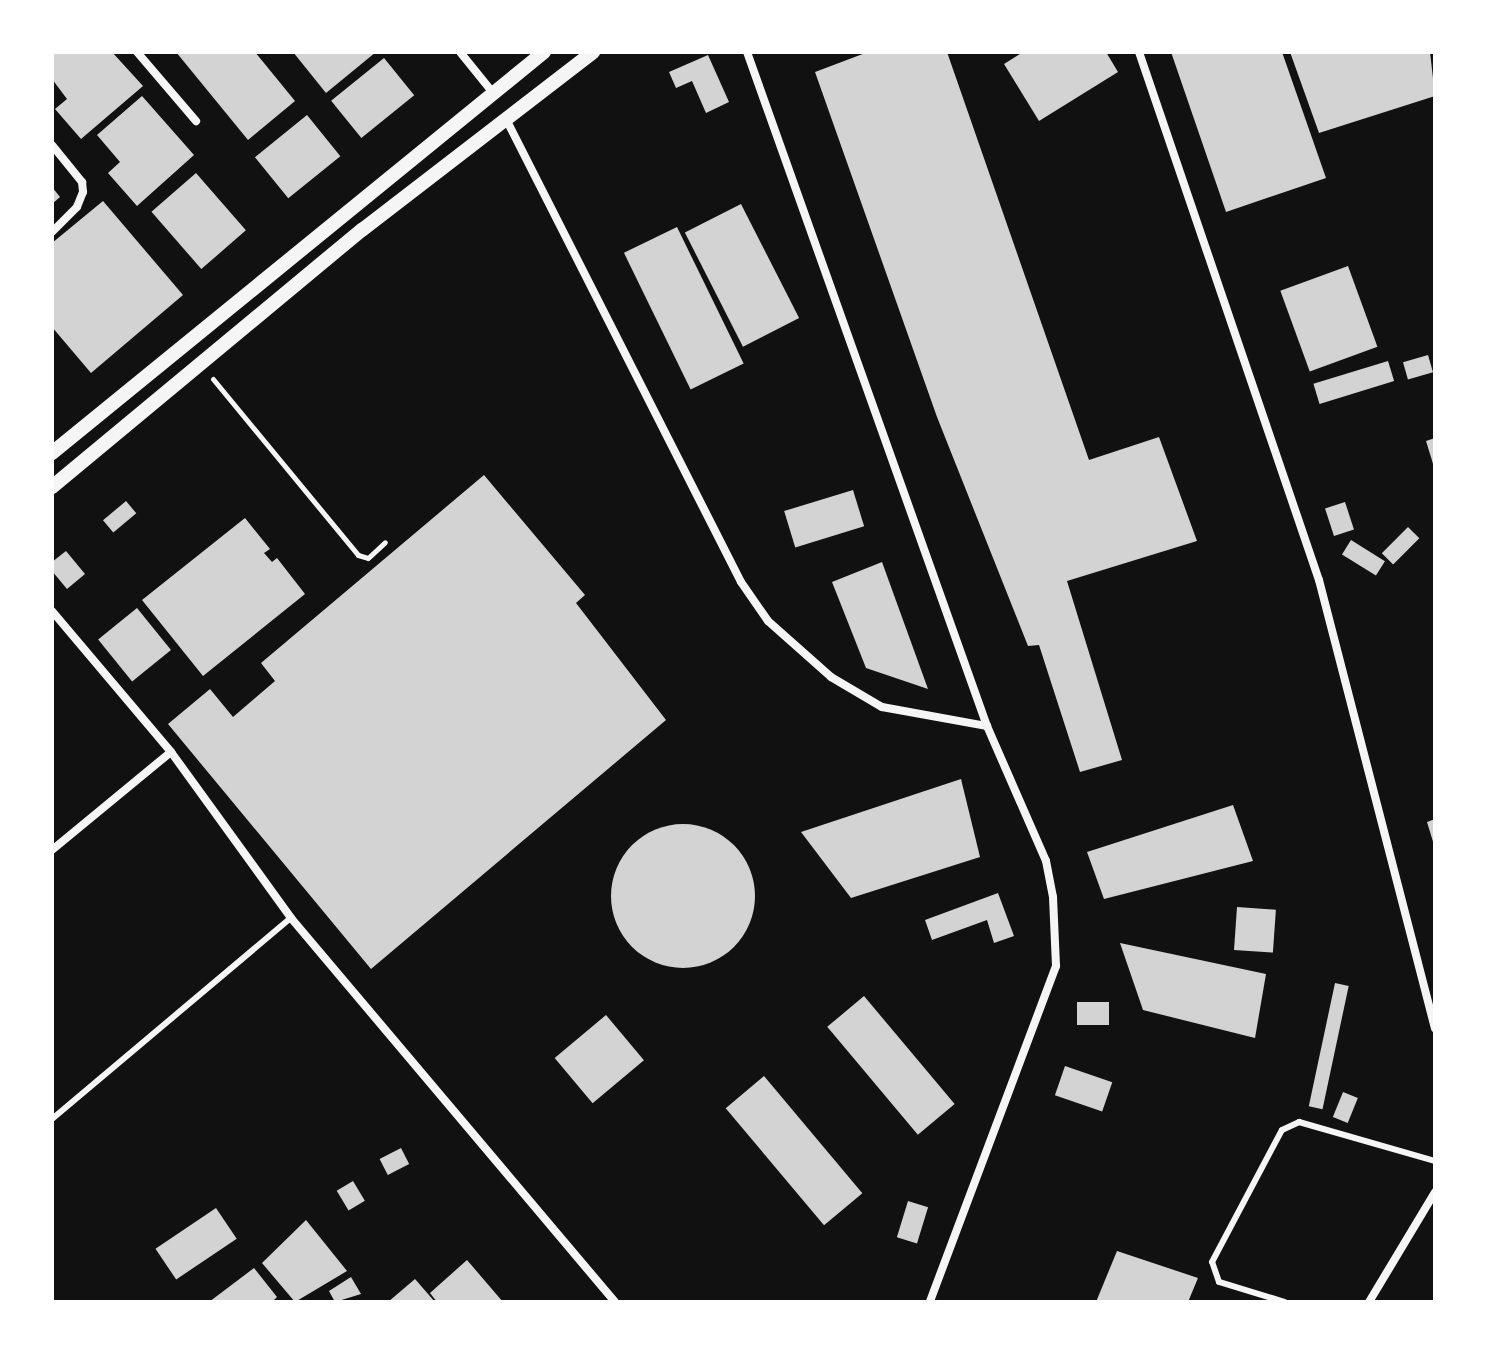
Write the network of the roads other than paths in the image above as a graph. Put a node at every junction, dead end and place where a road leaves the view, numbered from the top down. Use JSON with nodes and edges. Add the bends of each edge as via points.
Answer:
{"nodes":[{"id":1,"x":137,"y":52,"type":"edge"},
{"id":2,"x":460,"y":52,"type":"edge"},
{"id":3,"x":544,"y":52,"type":"edge"},
{"id":4,"x":593,"y":52,"type":"edge"},
{"id":5,"x":747,"y":52,"type":"edge"},
{"id":6,"x":1139,"y":52,"type":"edge"},
{"id":7,"x":494,"y":94,"type":"junction"},
{"id":8,"x":506,"y":119,"type":"junction"},
{"id":9,"x":196,"y":121,"type":"dead end"},
{"id":10,"x":52,"y":145,"type":"edge"},
{"id":11,"x":52,"y":232,"type":"edge"},
{"id":12,"x":52,"y":453,"type":"edge"},
{"id":13,"x":52,"y":487,"type":"edge"},
{"id":14,"x":52,"y":611,"type":"edge"},
{"id":15,"x":987,"y":726,"type":"junction"},
{"id":16,"x":171,"y":752,"type":"junction"},
{"id":17,"x":52,"y":850,"type":"edge"},
{"id":18,"x":291,"y":918,"type":"junction"},
{"id":19,"x":1435,"y":1028,"type":"edge"},
{"id":20,"x":52,"y":1119,"type":"edge"},
{"id":21,"x":1435,"y":1161,"type":"edge"},
{"id":22,"x":1435,"y":1192,"type":"edge"},
{"id":23,"x":615,"y":1302,"type":"edge"},
{"id":24,"x":930,"y":1302,"type":"edge"},
{"id":25,"x":1285,"y":1302,"type":"edge"},
{"id":26,"x":1369,"y":1302,"type":"edge"}],
"edges":[{"from":1,"to":9,"type":"street"},
{"from":2,"to":7,"type":"street"},
{"from":3,"to":7,"type":"street"},
{"from":4,"to":8,"type":"street"},
{"from":5,"to":15,"type":"street"},
{"from":6,"to":19,"type":"street","via":[[1319,580]]},
{"from":7,"to":12,"type":"street"},
{"from":8,"to":13,"type":"street"},
{"from":8,"to":15,"type":"street","via":[[741,582],[768,621],[831,677],[882,707],[911,717]]},
{"from":10,"to":11,"type":"street","via":[[82,182],[83,192],[77,207]]},
{"from":14,"to":16,"type":"street"},
{"from":15,"to":24,"type":"street","via":[[1046,861],[1058,930],[1056,966]]},
{"from":16,"to":17,"type":"street"},
{"from":16,"to":18,"type":"street"},
{"from":18,"to":20,"type":"lane"},
{"from":18,"to":23,"type":"street"},
{"from":21,"to":25,"type":"lane","via":[[1299,1122],[1282,1130],[1212,1262],[1219,1282]]},
{"from":22,"to":26,"type":"street"}]}
